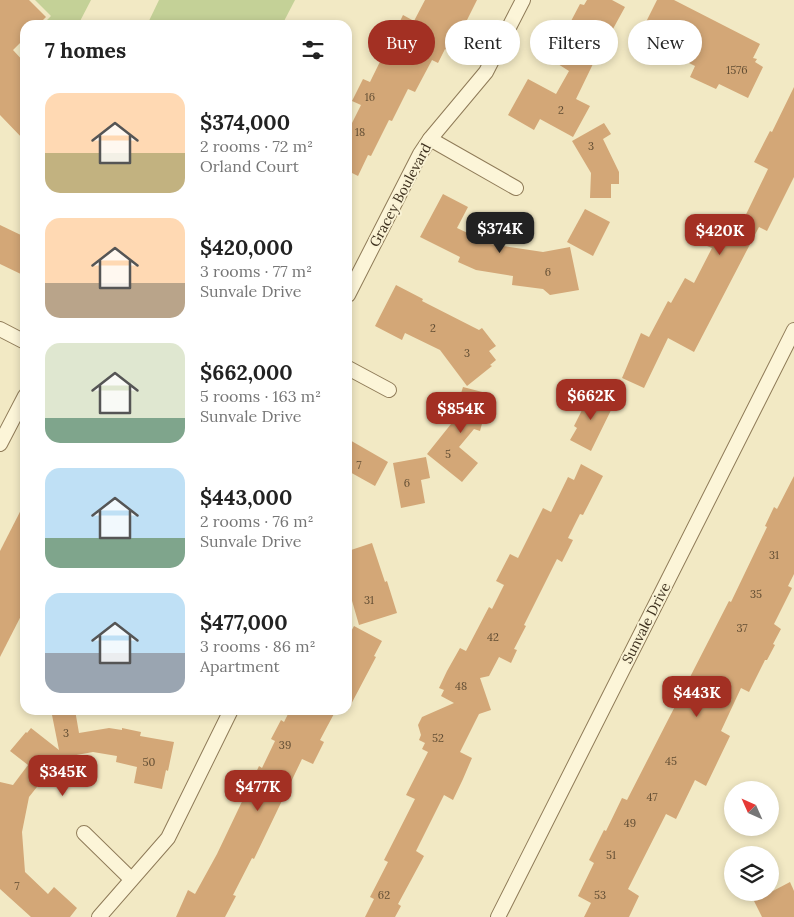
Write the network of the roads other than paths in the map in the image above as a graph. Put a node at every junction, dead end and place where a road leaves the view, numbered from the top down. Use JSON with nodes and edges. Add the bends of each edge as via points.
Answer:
{"nodes":[{"id":1,"x":523,"y":0,"type":"edge"},
{"id":2,"x":430,"y":139,"type":"junction"},
{"id":3,"x":516,"y":188,"type":"dead end"},
{"id":4,"x":352,"y":287,"type":"edge"},
{"id":5,"x":0,"y":329,"type":"edge"},
{"id":6,"x":794,"y":330,"type":"edge"},
{"id":7,"x":20,"y":339,"type":"edge"},
{"id":8,"x":352,"y":370,"type":"edge"},
{"id":9,"x":389,"y":390,"type":"dead end"},
{"id":10,"x":20,"y":406,"type":"edge"},
{"id":11,"x":0,"y":444,"type":"edge"},
{"id":12,"x":229,"y":715,"type":"edge"},
{"id":13,"x":84,"y":833,"type":"dead end"},
{"id":14,"x":131,"y":879,"type":"junction"},
{"id":15,"x":99,"y":917,"type":"edge"},
{"id":16,"x":498,"y":917,"type":"edge"}],
"edges":[{"from":1,"to":2,"type":"street","name":"Gracey Boulevard","via":[[486,72]]},
{"from":2,"to":3,"type":"street"},
{"from":2,"to":4,"type":"street","name":"Gracey Boulevard"},
{"from":5,"to":7,"type":"street"},
{"from":6,"to":16,"type":"street","name":"Sunvale Drive"},
{"from":8,"to":9,"type":"street"},
{"from":10,"to":11,"type":"street"},
{"from":12,"to":14,"type":"street","via":[[168,838]]},
{"from":13,"to":14,"type":"street"},
{"from":14,"to":15,"type":"street"}]}
